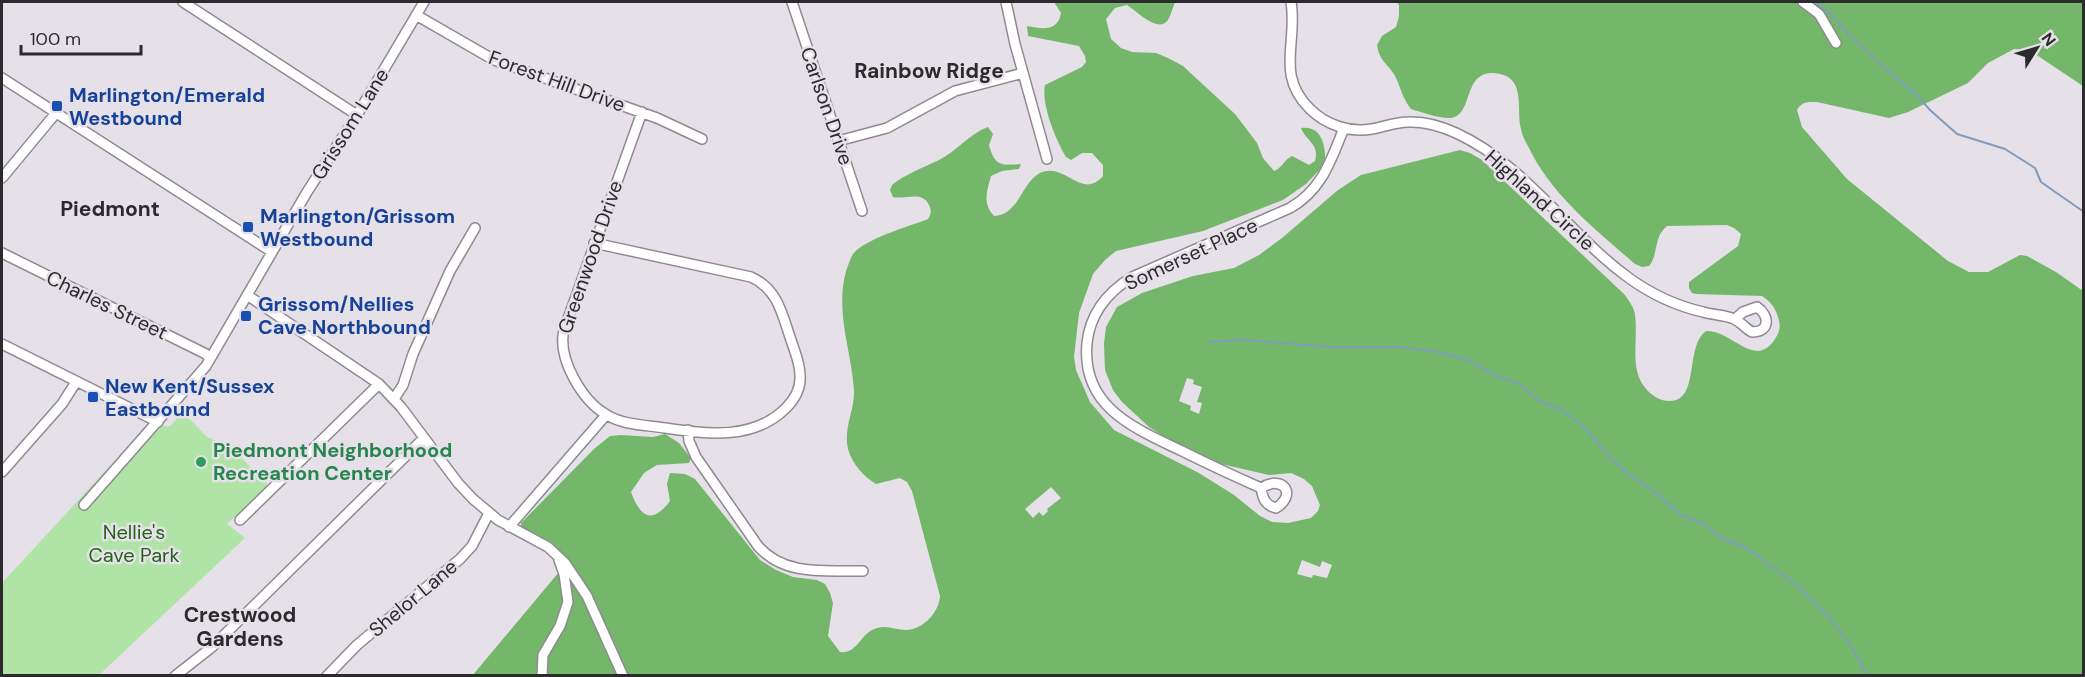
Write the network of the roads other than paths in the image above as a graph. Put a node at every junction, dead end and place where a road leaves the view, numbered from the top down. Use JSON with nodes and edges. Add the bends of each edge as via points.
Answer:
{"nodes":[{"id":1,"x":183,"y":2,"type":"edge"},
{"id":2,"x":424,"y":2,"type":"edge"},
{"id":3,"x":792,"y":2,"type":"edge"},
{"id":4,"x":1006,"y":2,"type":"edge"},
{"id":5,"x":1292,"y":2,"type":"edge"},
{"id":6,"x":1803,"y":2,"type":"edge"},
{"id":7,"x":416,"y":15,"type":"junction"},
{"id":8,"x":1836,"y":43,"type":"dead end"},
{"id":9,"x":1023,"y":73,"type":"junction"},
{"id":10,"x":5,"y":80,"type":"edge"},
{"id":11,"x":2,"y":90,"type":"edge"},
{"id":12,"x":642,"y":112,"type":"junction"},
{"id":13,"x":56,"y":113,"type":"junction"},
{"id":14,"x":357,"y":115,"type":"junction"},
{"id":15,"x":1344,"y":128,"type":"junction"},
{"id":16,"x":702,"y":139,"type":"dead end"},
{"id":17,"x":838,"y":141,"type":"junction"},
{"id":18,"x":1047,"y":159,"type":"dead end"},
{"id":19,"x":2,"y":178,"type":"edge"},
{"id":20,"x":862,"y":211,"type":"dead end"},
{"id":21,"x":474,"y":228,"type":"dead end"},
{"id":22,"x":594,"y":243,"type":"junction"},
{"id":23,"x":272,"y":252,"type":"junction"},
{"id":24,"x":2,"y":253,"type":"edge"},
{"id":25,"x":247,"y":295,"type":"junction"},
{"id":26,"x":1735,"y":319,"type":"dead end"},
{"id":27,"x":2,"y":344,"type":"edge"},
{"id":28,"x":210,"y":359,"type":"junction"},
{"id":29,"x":76,"y":381,"type":"junction"},
{"id":30,"x":379,"y":384,"type":"junction"},
{"id":31,"x":394,"y":399,"type":"junction"},
{"id":32,"x":606,"y":415,"type":"junction"},
{"id":33,"x":158,"y":422,"type":"junction"},
{"id":34,"x":688,"y":430,"type":"junction"},
{"id":35,"x":424,"y":438,"type":"junction"},
{"id":36,"x":2,"y":472,"type":"edge"},
{"id":37,"x":1261,"y":488,"type":"dead end"},
{"id":38,"x":84,"y":505,"type":"dead end"},
{"id":39,"x":489,"y":513,"type":"junction"},
{"id":40,"x":240,"y":520,"type":"dead end"},
{"id":41,"x":509,"y":527,"type":"junction"},
{"id":42,"x":557,"y":555,"type":"junction"},
{"id":43,"x":863,"y":571,"type":"dead end"},
{"id":44,"x":175,"y":675,"type":"edge"},
{"id":45,"x":327,"y":675,"type":"edge"},
{"id":46,"x":542,"y":675,"type":"edge"},
{"id":47,"x":623,"y":675,"type":"edge"}],
"edges":[{"from":1,"to":14,"type":"street"},
{"from":2,"to":7,"type":"street","name":"Grissom Lane"},
{"from":3,"to":17,"type":"street","name":"Carlson Drive"},
{"from":4,"to":9,"type":"street"},
{"from":5,"to":15,"type":"street","name":"Highland Circle","via":[[1288,59],[1294,87],[1312,111]]},
{"from":6,"to":8,"type":"street","via":[[1819,14]]},
{"from":7,"to":12,"type":"street","name":"Forest Hill Drive","via":[[494,60]]},
{"from":7,"to":14,"type":"street","name":"Grissom Lane"},
{"from":9,"to":17,"type":"street","via":[[955,91],[887,128]]},
{"from":9,"to":18,"type":"street"},
{"from":10,"to":11,"type":"street"},
{"from":10,"to":13,"type":"street"},
{"from":12,"to":16,"type":"street","name":"Forest Hill Drive"},
{"from":12,"to":22,"type":"street","name":"Greenwood Drive"},
{"from":13,"to":19,"type":"street"},
{"from":13,"to":23,"type":"street"},
{"from":14,"to":23,"type":"street","name":"Grissom Lane"},
{"from":15,"to":26,"type":"street","name":"Highland Circle","via":[[1362,130],[1420,122],[1467,138],[1509,166],[1584,241],[1637,284],[1674,303]]},
{"from":15,"to":37,"type":"street","name":"Somerset Place","via":[[1326,174],[1303,201],[1132,277],[1106,298],[1089,330],[1088,370],[1099,396],[1114,413],[1147,435]]},
{"from":17,"to":20,"type":"street","name":"Carlson Drive"},
{"from":21,"to":31,"type":"street","via":[[450,271]]},
{"from":22,"to":32,"type":"street","name":"Greenwood Drive","via":[[561,343],[568,368],[591,402]]},
{"from":22,"to":34,"type":"street","name":"Greenwood Drive","via":[[751,277],[766,285],[778,301],[799,366],[794,399],[772,419],[753,428],[717,434]]},
{"from":23,"to":25,"type":"street","name":"Grissom Lane"},
{"from":24,"to":28,"type":"street","name":"Charles Street"},
{"from":25,"to":28,"type":"street","name":"Grissom Lane"},
{"from":25,"to":30,"type":"street"},
{"from":27,"to":29,"type":"street"},
{"from":28,"to":33,"type":"street","name":"Grissom Lane"},
{"from":29,"to":33,"type":"street"},
{"from":29,"to":36,"type":"street","via":[[62,404]]},
{"from":30,"to":31,"type":"street"},
{"from":30,"to":40,"type":"street"},
{"from":31,"to":35,"type":"street"},
{"from":32,"to":34,"type":"street","name":"Greenwood Drive","via":[[625,422]]},
{"from":32,"to":41,"type":"street"},
{"from":33,"to":38,"type":"street","name":"Grissom Lane"},
{"from":34,"to":43,"type":"street","via":[[696,457],[770,558],[799,569]]},
{"from":35,"to":39,"type":"street","via":[[458,483]]},
{"from":35,"to":44,"type":"street","via":[[212,647]]},
{"from":39,"to":41,"type":"street"},
{"from":39,"to":45,"type":"street","name":"Shelor Lane","via":[[460,560],[357,645]]},
{"from":41,"to":42,"type":"street"},
{"from":42,"to":46,"type":"street","via":[[568,602],[560,627],[543,655]]},
{"from":42,"to":47,"type":"street","via":[[587,596]]}]}
